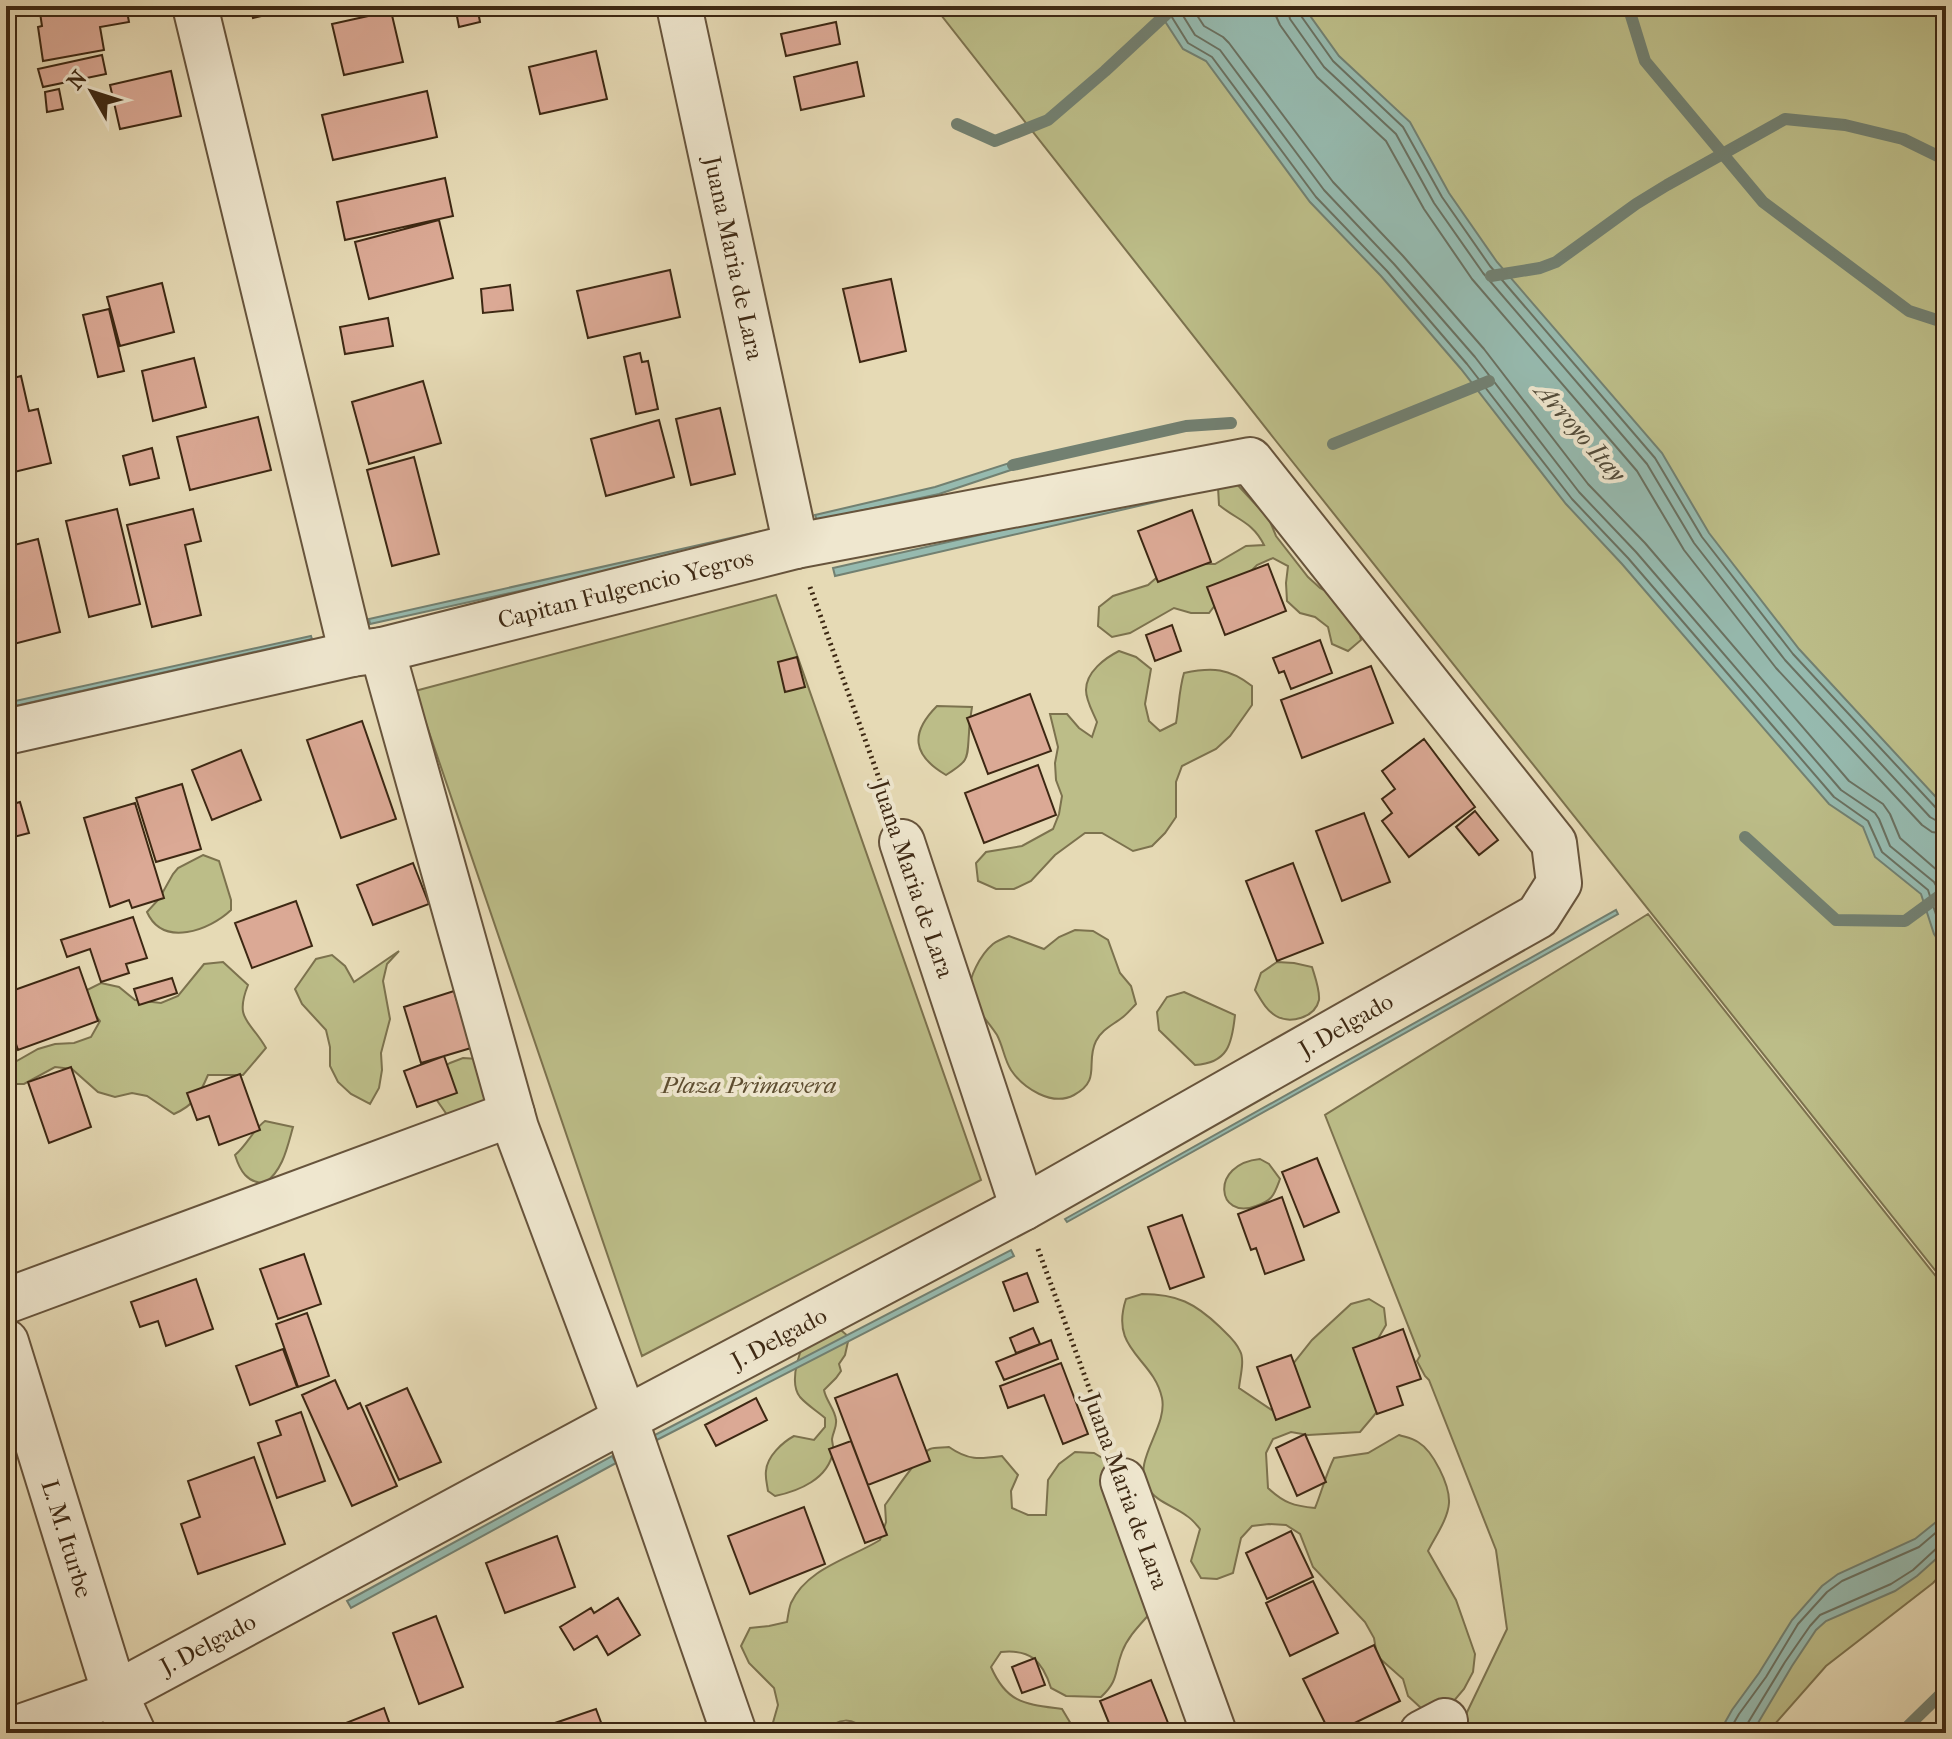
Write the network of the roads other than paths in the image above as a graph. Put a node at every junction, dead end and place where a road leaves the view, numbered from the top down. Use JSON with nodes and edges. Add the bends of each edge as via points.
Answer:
{"nodes":[{"id":1,"x":195,"y":6,"type":"edge"},
{"id":2,"x":679,"y":6,"type":"edge"},
{"id":3,"x":796,"y":546,"type":"junction"},
{"id":4,"x":367,"y":652,"type":"junction"},
{"id":5,"x":6,"y":732,"type":"edge"},
{"id":6,"x":902,"y":842,"type":"road end"},
{"id":7,"x":1538,"y":916,"type":"joint"},
{"id":8,"x":512,"y":1114,"type":"junction"},
{"id":9,"x":1023,"y":1208,"type":"junction"},
{"id":10,"x":6,"y":1301,"type":"edge"},
{"id":11,"x":6,"y":1342,"type":"edge"},
{"id":12,"x":625,"y":1419,"type":"junction"},
{"id":13,"x":1123,"y":1481,"type":"road end"},
{"id":14,"x":115,"y":1694,"type":"junction"},
{"id":15,"x":6,"y":1732,"type":"edge"},
{"id":16,"x":133,"y":1733,"type":"edge"},
{"id":17,"x":734,"y":1733,"type":"edge"},
{"id":18,"x":1214,"y":1733,"type":"edge"}],
"edges":[{"from":1,"to":4,"type":"street"},
{"from":2,"to":3,"type":"street","name":"Juana Maria de Lara"},
{"from":3,"to":4,"type":"street","name":"Capitan Fulgencio Yegros"},
{"from":3,"to":7,"type":"street","name":"Capitan Fulgencio Yegros","via":[[1250,460],[1554,843],[1559,883]]},
{"from":4,"to":5,"type":"street","name":"Capitan Fulgencio Yegros"},
{"from":4,"to":8,"type":"street"},
{"from":6,"to":9,"type":"street","name":"Juana Maria de Lara"},
{"from":7,"to":9,"type":"street","name":"J. Delgado"},
{"from":8,"to":10,"type":"street"},
{"from":8,"to":12,"type":"street"},
{"from":9,"to":12,"type":"street","name":"J. Delgado"},
{"from":11,"to":14,"type":"street","name":"L. M. Iturbe"},
{"from":12,"to":14,"type":"street","name":"J. Delgado"},
{"from":12,"to":17,"type":"street"},
{"from":13,"to":18,"type":"street","name":"Juana Maria de Lara"},
{"from":14,"to":15,"type":"street","name":"J. Delgado"},
{"from":14,"to":16,"type":"street","name":"L. M. Iturbe"}]}
